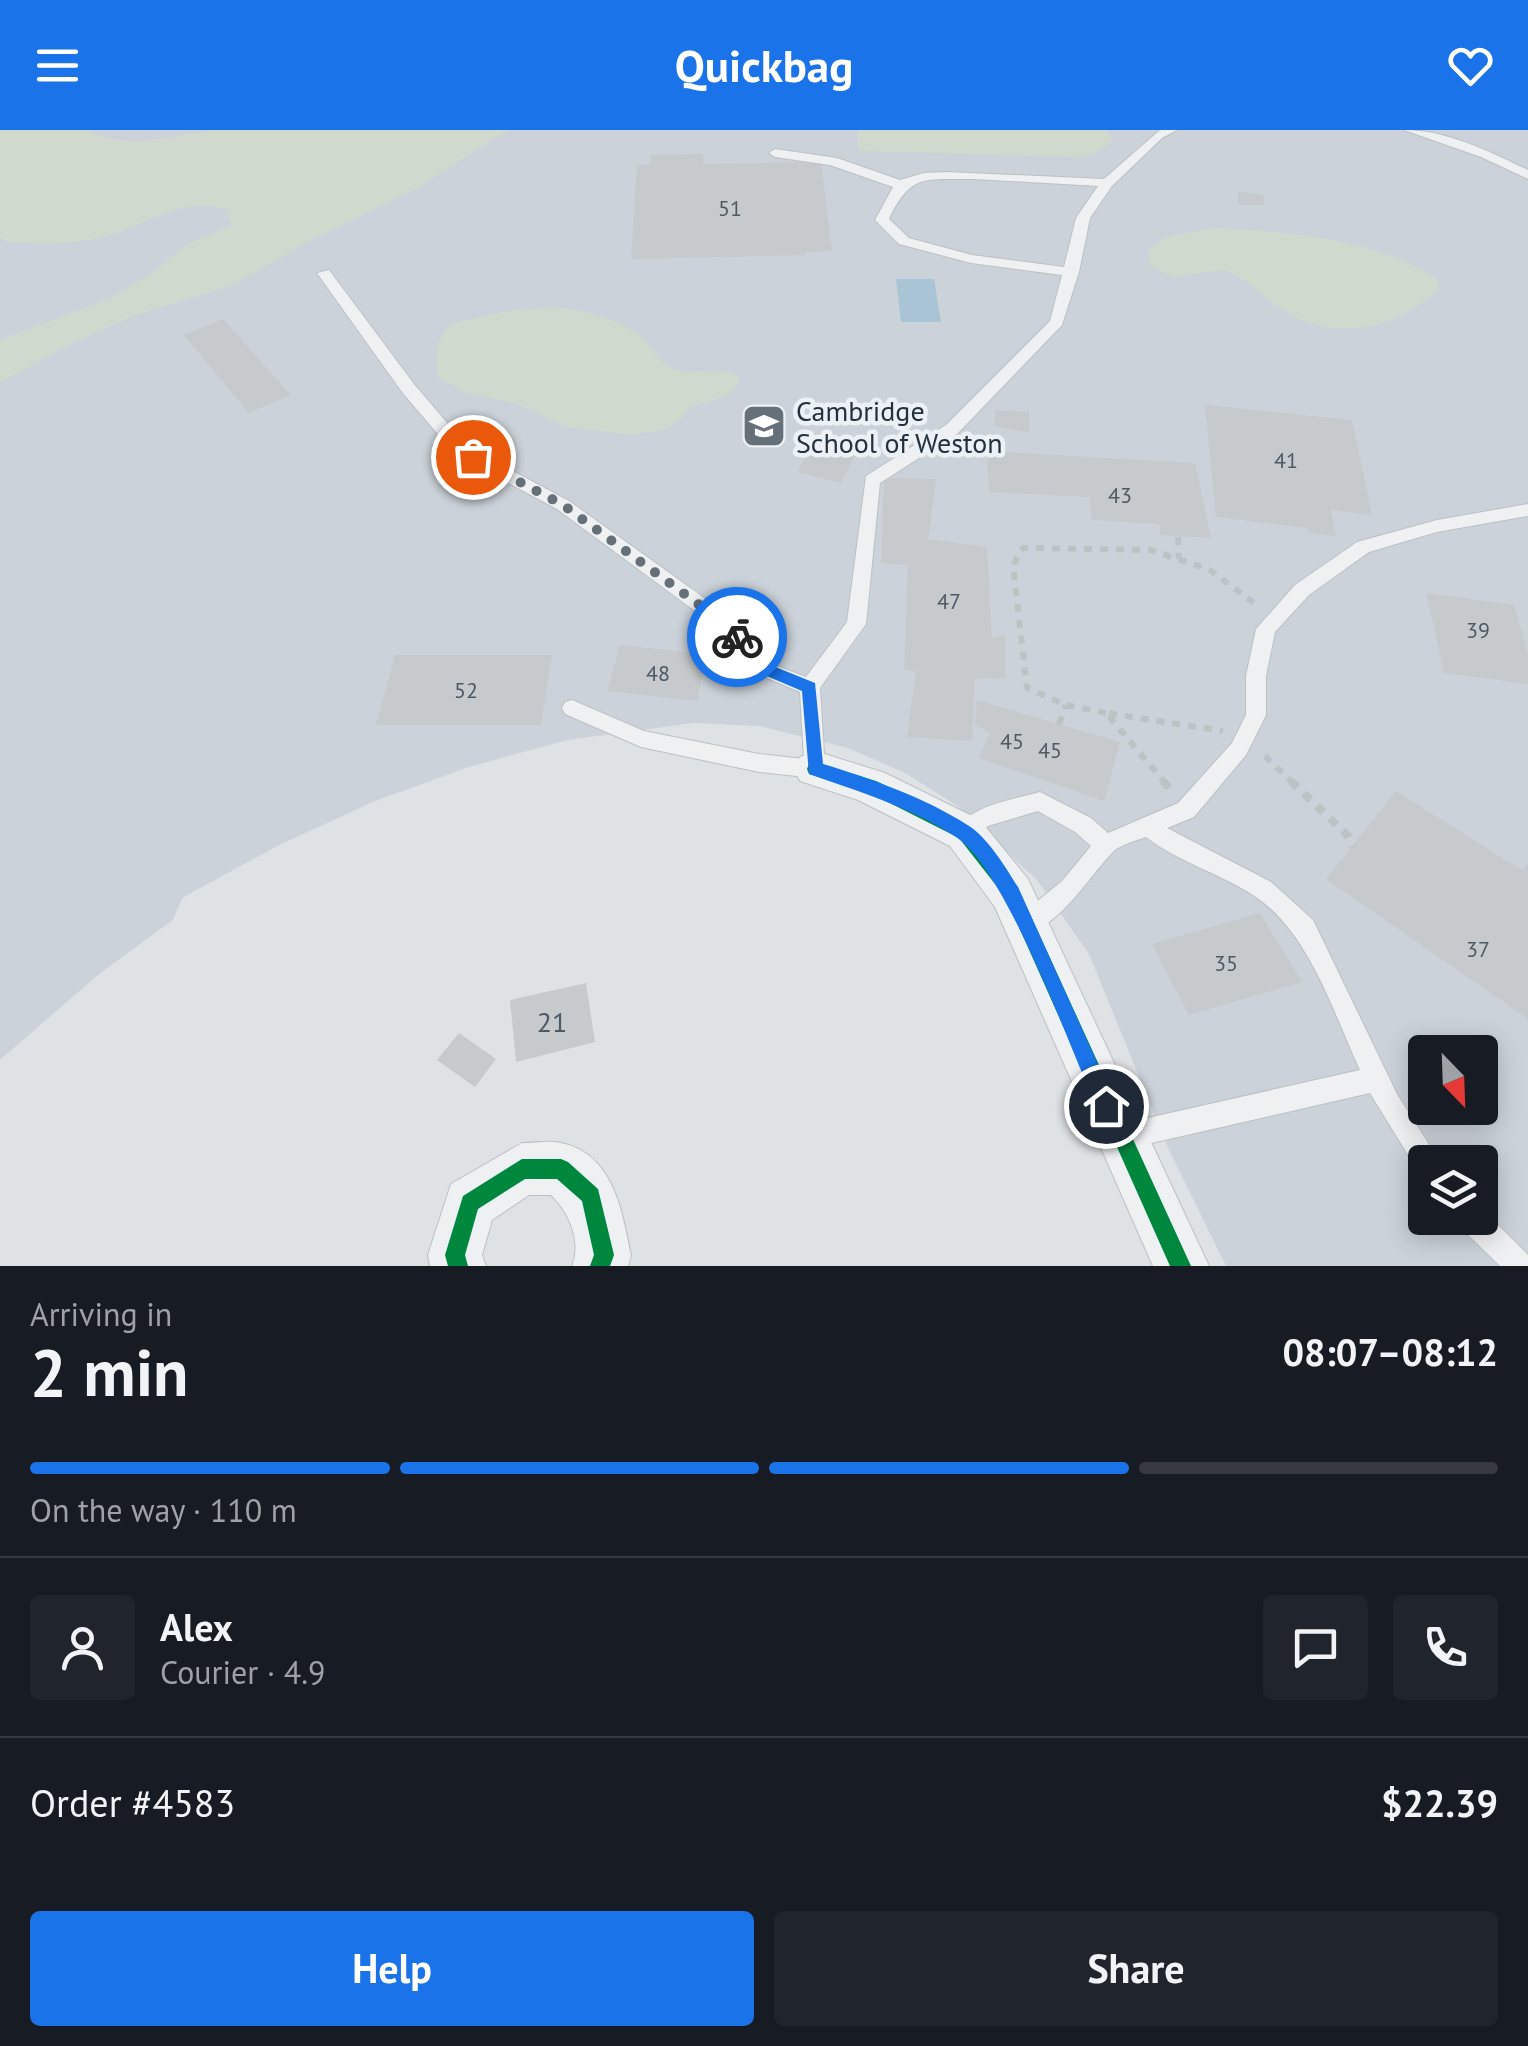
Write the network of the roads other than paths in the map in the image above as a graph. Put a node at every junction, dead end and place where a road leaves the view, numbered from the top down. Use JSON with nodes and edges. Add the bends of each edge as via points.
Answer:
{"nodes":[{"id":1,"x":1171,"y":130,"type":"edge"},
{"id":2,"x":1410,"y":130,"type":"edge"},
{"id":3,"x":774,"y":153,"type":"dead end"},
{"id":4,"x":1528,"y":175,"type":"edge"},
{"id":5,"x":1107,"y":183,"type":"junction"},
{"id":6,"x":904,"y":186,"type":"junction"},
{"id":7,"x":1072,"y":272,"type":"junction"},
{"id":8,"x":324,"y":273,"type":"dead end"},
{"id":9,"x":1528,"y":510,"type":"edge"},
{"id":10,"x":810,"y":687,"type":"junction"},
{"id":11,"x":572,"y":708,"type":"dead end"},
{"id":12,"x":815,"y":769,"type":"junction"},
{"id":13,"x":1148,"y":826,"type":"junction"},
{"id":14,"x":965,"y":833,"type":"junction"},
{"id":15,"x":1104,"y":844,"type":"junction"},
{"id":16,"x":1026,"y":924,"type":"junction"},
{"id":17,"x":1376,"y":1080,"type":"junction"},
{"id":18,"x":1121,"y":1137,"type":"junction"},
{"id":19,"x":1416,"y":1145,"type":"edge"},
{"id":20,"x":1488,"y":1235,"type":"edge"},
{"id":21,"x":458,"y":1266,"type":"edge"},
{"id":22,"x":600,"y":1266,"type":"edge"},
{"id":23,"x":1181,"y":1266,"type":"edge"},
{"id":24,"x":1520,"y":1266,"type":"edge"}],
"edges":[{"from":1,"to":5,"type":"lane"},
{"from":2,"to":4,"type":"lane"},
{"from":3,"to":6,"type":"lane","via":[[832,161]]},
{"from":5,"to":6,"type":"lane","via":[[939,176]]},
{"from":5,"to":7,"type":"lane","via":[[1083,218]]},
{"from":6,"to":7,"type":"lane","via":[[882,220],[904,241],[972,259]]},
{"from":7,"to":10,"type":"lane","via":[[1058,322],[1019,366],[952,430],[872,480],[856,624]]},
{"from":8,"to":10,"type":"lane","via":[[408,388],[473,457],[563,505],[720,620],[767,670]]},
{"from":9,"to":13,"type":"lane","via":[[1362,548],[1302,590],[1266,629],[1256,715],[1240,748],[1186,810]]},
{"from":10,"to":12,"type":"lane"},
{"from":11,"to":12,"type":"lane","via":[[641,738]]},
{"from":12,"to":14,"type":"street","via":[[870,786]]},
{"from":13,"to":15,"type":"lane"},
{"from":13,"to":17,"type":"lane","via":[[1262,889],[1305,928]]},
{"from":14,"to":15,"type":"lane","via":[[981,819],[1040,801]]},
{"from":14,"to":16,"type":"street","via":[[998,872]]},
{"from":15,"to":16,"type":"lane","via":[[1059,901]]},
{"from":16,"to":18,"type":"street"},
{"from":17,"to":18,"type":"lane"},
{"from":17,"to":19,"type":"lane"},
{"from":18,"to":23,"type":"street"},
{"from":20,"to":24,"type":"lane"},
{"from":21,"to":22,"type":"street","via":[[470,1202],[522,1169],[561,1169],[591,1196],[604,1255]]}]}
